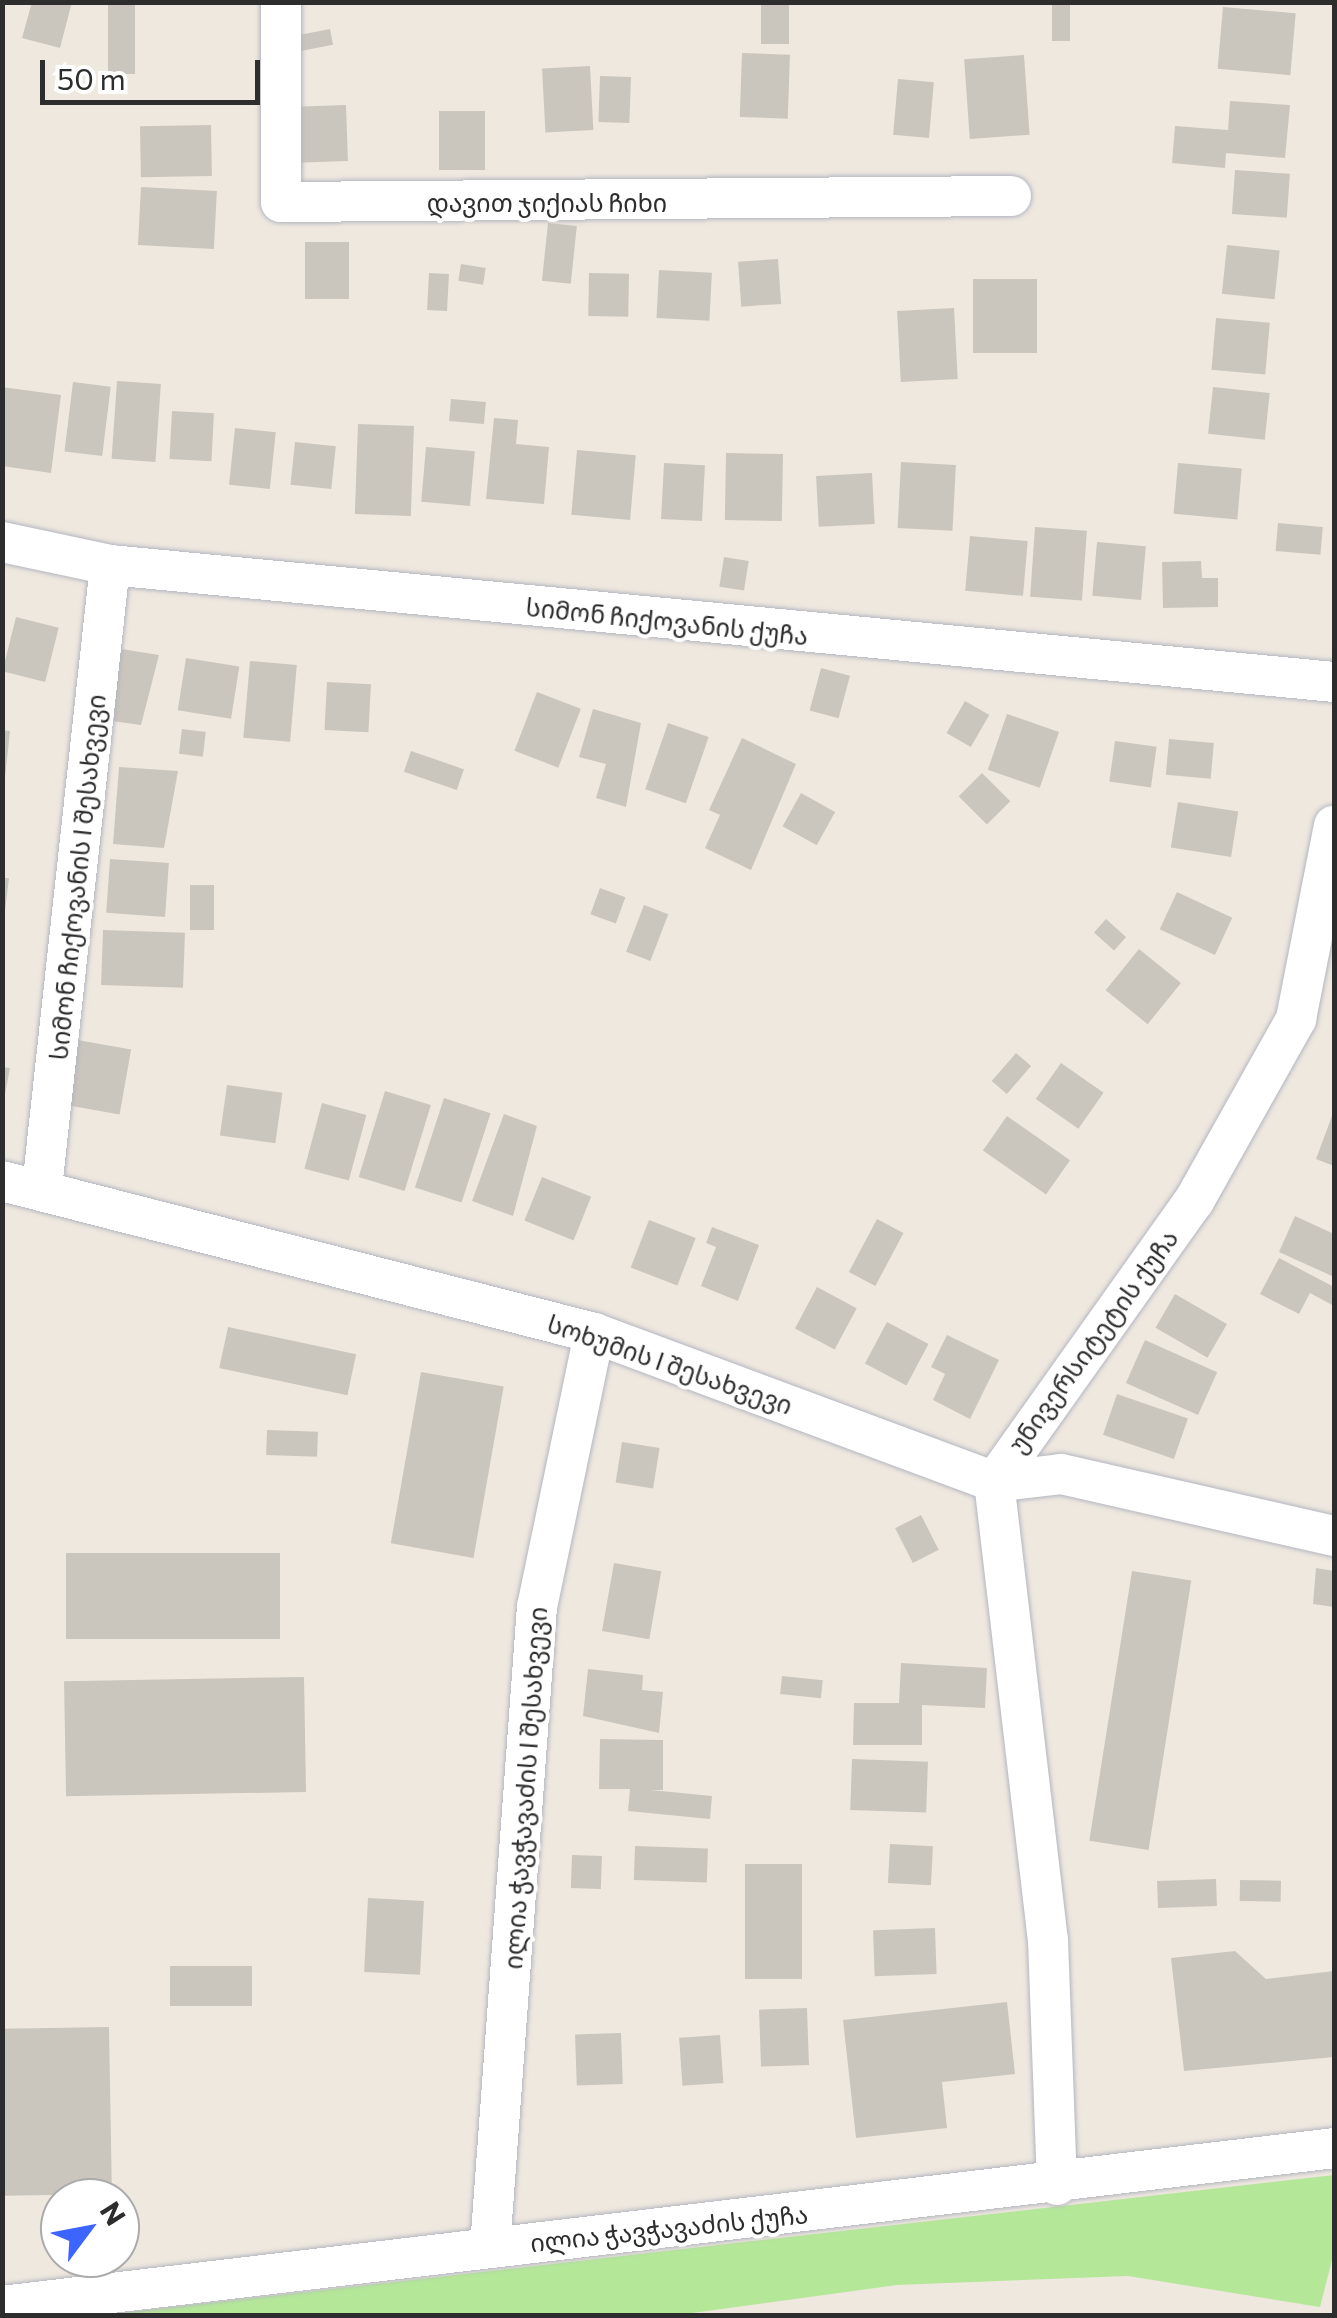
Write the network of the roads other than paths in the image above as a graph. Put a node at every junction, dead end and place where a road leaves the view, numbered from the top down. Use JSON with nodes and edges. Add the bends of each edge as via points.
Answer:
{"nodes":[{"id":1,"x":282,"y":2,"type":"edge"},
{"id":2,"x":1011,"y":196,"type":"dead end"},
{"id":3,"x":2,"y":542,"type":"edge"},
{"id":4,"x":110,"y":565,"type":"junction"},
{"id":5,"x":1334,"y":682,"type":"edge"},
{"id":6,"x":1334,"y":826,"type":"edge"},
{"id":7,"x":2,"y":1181,"type":"edge"},
{"id":8,"x":42,"y":1188,"type":"junction"},
{"id":9,"x":594,"y":1334,"type":"junction"},
{"id":10,"x":994,"y":1482,"type":"junction"},
{"id":11,"x":1334,"y":1536,"type":"edge"},
{"id":12,"x":1334,"y":2148,"type":"edge"},
{"id":13,"x":1057,"y":2185,"type":"junction"},
{"id":14,"x":490,"y":2248,"type":"junction"},
{"id":15,"x":2,"y":2306,"type":"edge"}],
"edges":[{"from":1,"to":2,"type":"street","name":"დავით ჯიქიას ჩიხი","via":[[281,202]]},
{"from":3,"to":4,"type":"street","name":"სიმონ ჩიქოვანის ქუჩა"},
{"from":4,"to":5,"type":"street","name":"სიმონ ჩიქოვანის ქუჩა"},
{"from":4,"to":8,"type":"street","name":"სიმონ ჩიქოვანის I შესახვევი"},
{"from":6,"to":10,"type":"street","name":"უნივერსიტეტის ქუჩა","via":[[1296,1020],[1194,1201]]},
{"from":7,"to":8,"type":"street","name":"სოხუმის I შესახვევი"},
{"from":8,"to":9,"type":"street","name":"სოხუმის I შესახვევი"},
{"from":9,"to":10,"type":"street","name":"სოხუმის I შესახვევი"},
{"from":9,"to":14,"type":"street","name":"ილია ჭავჭავაძის I შესახვევი","via":[[537,1608]]},
{"from":10,"to":11,"type":"street","name":"სოხუმის I შესახვევი","via":[[1061,1474]]},
{"from":10,"to":13,"type":"street","via":[[1048,1942]]},
{"from":12,"to":13,"type":"street","name":"ილია ჭავჭავაძის ქუჩა"},
{"from":13,"to":14,"type":"street","name":"ილია ჭავჭავაძის ქუჩა"},
{"from":14,"to":15,"type":"street","name":"ილია ჭავჭავაძის ქუჩა"}]}
